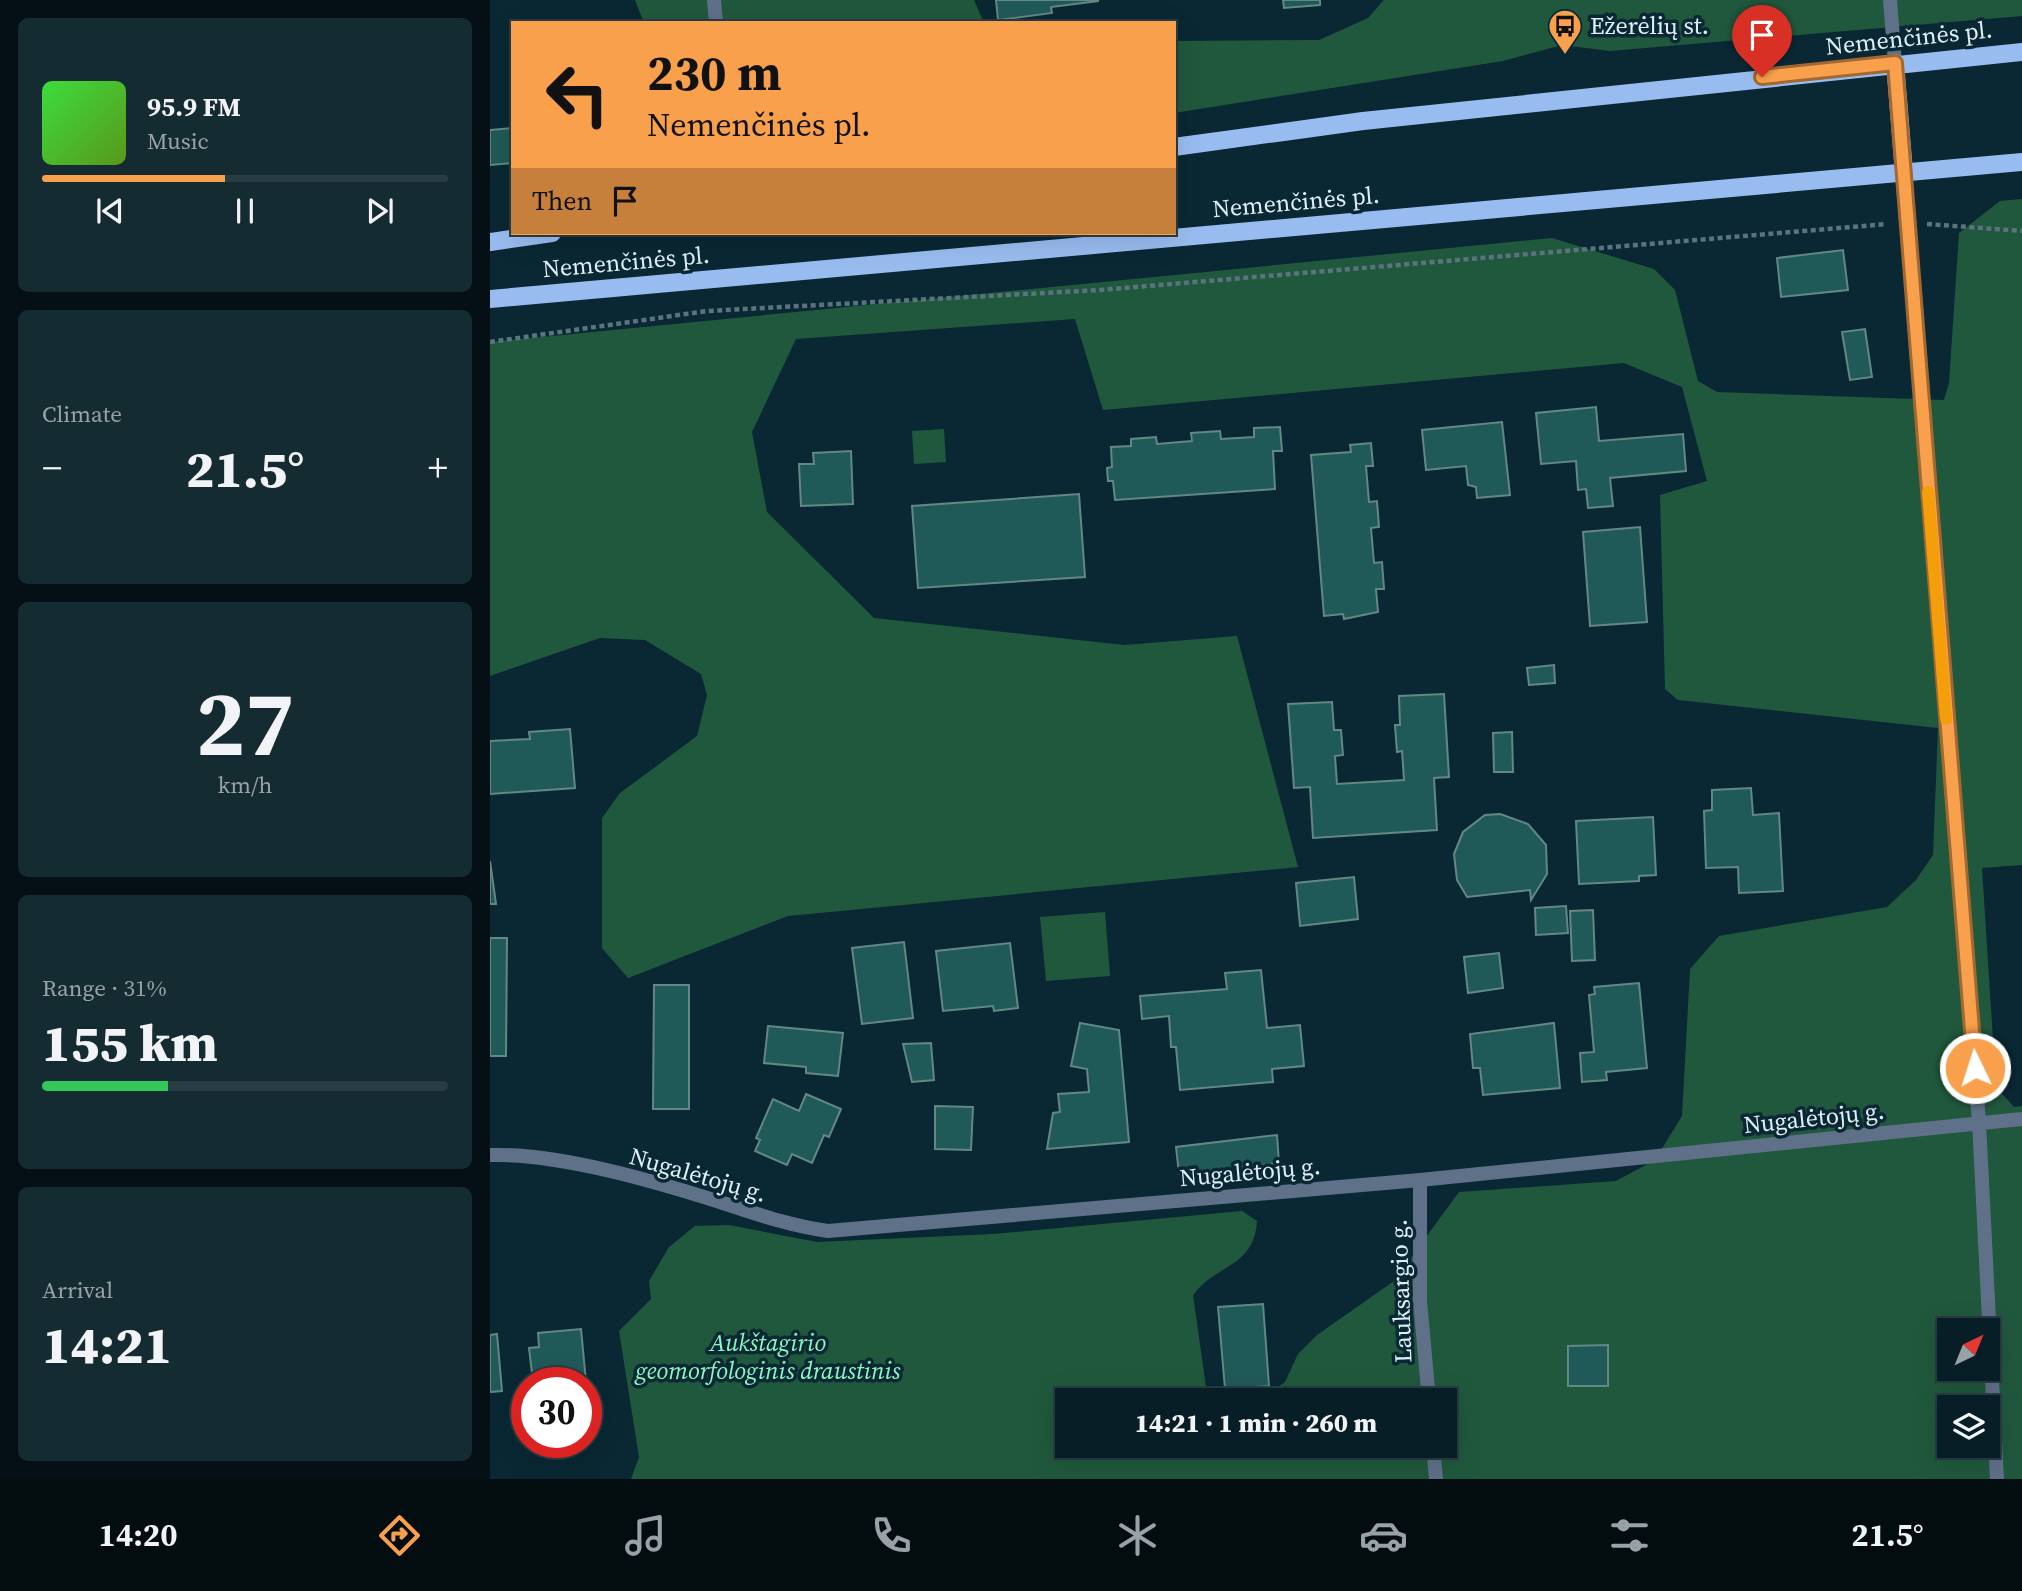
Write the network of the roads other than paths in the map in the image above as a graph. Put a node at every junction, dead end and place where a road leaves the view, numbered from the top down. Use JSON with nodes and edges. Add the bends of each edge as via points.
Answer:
{"nodes":[{"id":1,"x":714,"y":0,"type":"edge"},
{"id":2,"x":1890,"y":0,"type":"edge"},
{"id":3,"x":716,"y":21,"type":"edge"},
{"id":4,"x":2022,"y":51,"type":"edge"},
{"id":5,"x":1895,"y":63,"type":"junction"},
{"id":6,"x":1176,"y":147,"type":"edge"},
{"id":7,"x":2022,"y":162,"type":"edge"},
{"id":8,"x":1904,"y":172,"type":"junction"},
{"id":9,"x":538,"y":235,"type":"edge"},
{"id":10,"x":490,"y":242,"type":"edge"},
{"id":11,"x":490,"y":299,"type":"edge"},
{"id":12,"x":2022,"y":1119,"type":"edge"},
{"id":13,"x":1979,"y":1122,"type":"junction"},
{"id":14,"x":490,"y":1155,"type":"edge"},
{"id":15,"x":1420,"y":1180,"type":"junction"},
{"id":16,"x":1428,"y":1388,"type":"edge"},
{"id":17,"x":1434,"y":1458,"type":"edge"},
{"id":18,"x":1436,"y":1479,"type":"edge"},
{"id":19,"x":1997,"y":1479,"type":"edge"}],
"edges":[{"from":1,"to":3,"type":"street"},
{"from":2,"to":5,"type":"street"},
{"from":4,"to":5,"type":"main road","name":"Nemenčinės pl."},
{"from":5,"to":6,"type":"main road","name":"Nemenčinės pl.","via":[[1363,121]]},
{"from":5,"to":8,"type":"main road"},
{"from":7,"to":8,"type":"main road","name":"Nemenčinės pl."},
{"from":8,"to":11,"type":"main road","name":"Nemenčinės pl."},
{"from":8,"to":13,"type":"street"},
{"from":9,"to":10,"type":"main road","name":"Nemenčinės pl."},
{"from":12,"to":13,"type":"street","name":"Nugalėtojų g."},
{"from":13,"to":15,"type":"street","name":"Nugalėtojų g."},
{"from":13,"to":19,"type":"street"},
{"from":14,"to":15,"type":"street","name":"Nugalėtojų g.","via":[[590,1168],[791,1226],[828,1231]]},
{"from":15,"to":16,"type":"street","name":"Lauksargio g.","via":[[1420,1301]]},
{"from":17,"to":18,"type":"street"}]}
